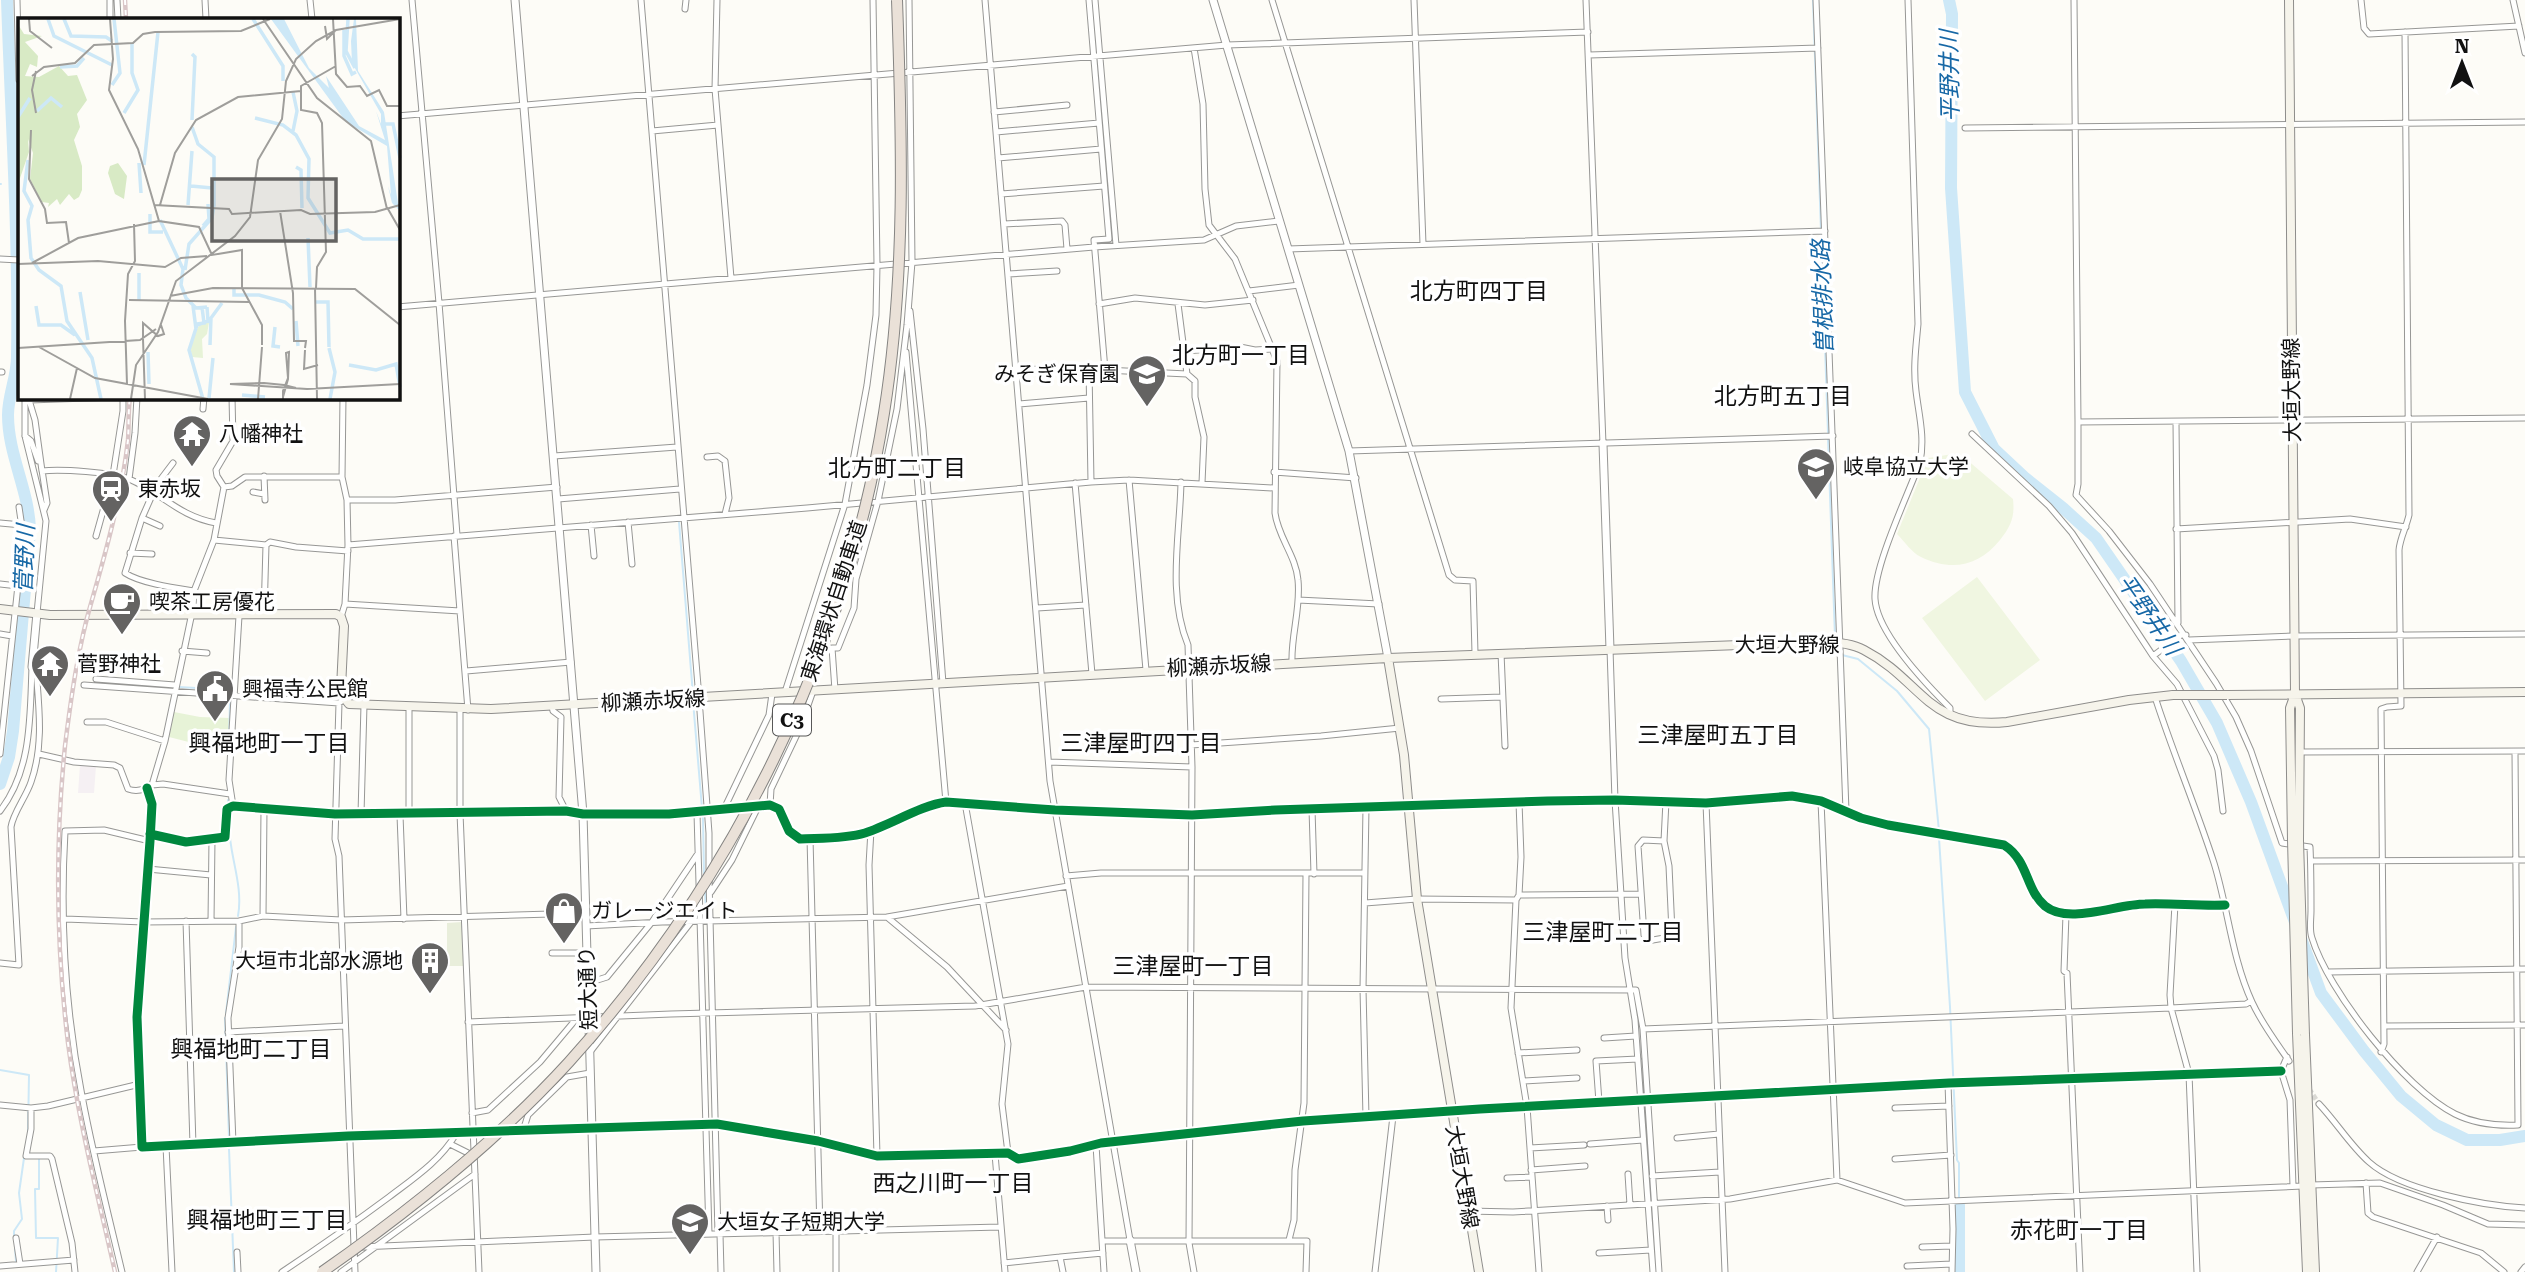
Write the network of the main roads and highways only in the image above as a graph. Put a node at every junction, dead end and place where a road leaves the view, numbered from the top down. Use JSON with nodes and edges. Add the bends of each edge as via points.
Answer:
{"nodes":[{"id":1,"x":897,"y":0,"type":"edge"},
{"id":2,"x":2288,"y":0,"type":"edge"},
{"id":3,"x":0,"y":609,"type":"edge"},
{"id":4,"x":1388,"y":657,"type":"junction"},
{"id":5,"x":2525,"y":692,"type":"edge"},
{"id":6,"x":2295,"y":694,"type":"junction"},
{"id":7,"x":2296,"y":840,"type":"junction"},
{"id":8,"x":2307,"y":1186,"type":"junction"},
{"id":9,"x":322,"y":1272,"type":"edge"},
{"id":10,"x":1479,"y":1272,"type":"edge"},
{"id":11,"x":2307,"y":1272,"type":"edge"},
{"id":12,"x":2315,"y":1272,"type":"edge"}],
"edges":[{"from":1,"to":9,"type":"highway","name":"東海環状自動車道","number":"C3","bridge":true,"via":[[900,259],[884,414],[845,579],[790,725],[722,856],[615,1008],[567,1064],[469,1159]]},
{"from":2,"to":6,"type":"main road","name":"大垣大野線"},
{"from":3,"to":4,"type":"main road","name":"柳瀬赤坂線","via":[[190,616],[336,614],[344,626],[342,701],[409,708],[576,705]]},
{"from":4,"to":6,"type":"main road","name":"大垣大野線","bridge":true,"via":[[1610,649],[1862,648],[1886,663],[1931,705],[1967,721],[1989,724],[2174,695]]},
{"from":4,"to":10,"type":"main road","name":"大垣大野線","via":[[1417,899]]},
{"from":5,"to":6,"type":"main road"},
{"from":6,"to":7,"type":"main road","via":[[2300,708]]},
{"from":6,"to":7,"type":"main road","via":[[2290,708]]},
{"from":7,"to":8,"type":"main road","bridge":true},
{"from":8,"to":11,"type":"main road"},
{"from":8,"to":12,"type":"main road"}]}
